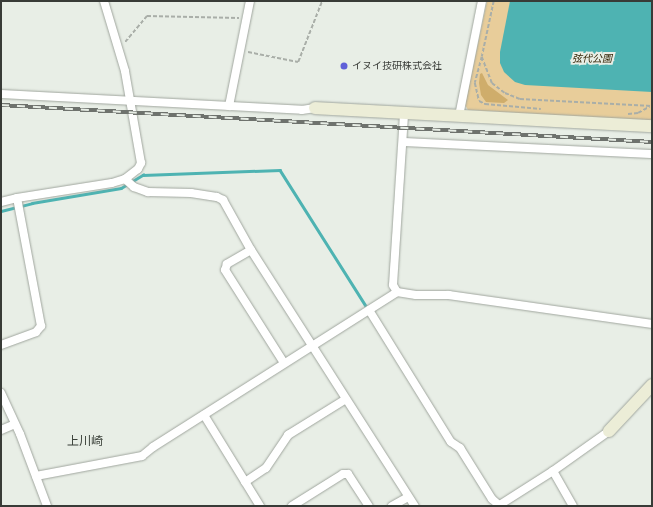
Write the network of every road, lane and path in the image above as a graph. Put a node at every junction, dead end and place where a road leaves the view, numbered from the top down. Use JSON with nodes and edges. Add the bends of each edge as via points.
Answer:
{"nodes":[{"id":1,"x":104,"y":1,"type":"edge"},
{"id":2,"x":250,"y":1,"type":"edge"},
{"id":3,"x":322,"y":1,"type":"edge"},
{"id":4,"x":482,"y":1,"type":"edge"},
{"id":5,"x":494,"y":1,"type":"edge"},
{"id":6,"x":245,"y":18,"type":"junction"},
{"id":7,"x":119,"y":50,"type":"junction"},
{"id":8,"x":239,"y":50,"type":"junction"},
{"id":9,"x":482,"y":57,"type":"junction"},
{"id":10,"x":1,"y":94,"type":"edge"},
{"id":11,"x":130,"y":100,"type":"junction"},
{"id":12,"x":229,"y":106,"type":"junction"},
{"id":13,"x":651,"y":106,"type":"edge"},
{"id":14,"x":315,"y":108,"type":"joint"},
{"id":15,"x":542,"y":109,"type":"dead end"},
{"id":16,"x":404,"y":113,"type":"junction"},
{"id":17,"x":621,"y":114,"type":"dead end"},
{"id":18,"x":459,"y":116,"type":"junction"},
{"id":19,"x":652,"y":126,"type":"edge"},
{"id":20,"x":403,"y":142,"type":"junction"},
{"id":21,"x":652,"y":154,"type":"edge"},
{"id":22,"x":124,"y":179,"type":"junction"},
{"id":23,"x":17,"y":198,"type":"junction"},
{"id":24,"x":1,"y":202,"type":"edge"},
{"id":25,"x":251,"y":250,"type":"junction"},
{"id":26,"x":397,"y":292,"type":"junction"},
{"id":27,"x":368,"y":310,"type":"junction"},
{"id":28,"x":652,"y":324,"type":"edge"},
{"id":29,"x":1,"y":345,"type":"edge"},
{"id":30,"x":313,"y":346,"type":"junction"},
{"id":31,"x":284,"y":363,"type":"junction"},
{"id":32,"x":652,"y":384,"type":"edge"},
{"id":33,"x":1,"y":393,"type":"edge"},
{"id":34,"x":346,"y":399,"type":"junction"},
{"id":35,"x":204,"y":415,"type":"junction"},
{"id":36,"x":15,"y":424,"type":"junction"},
{"id":37,"x":1,"y":430,"type":"edge"},
{"id":38,"x":609,"y":431,"type":"joint"},
{"id":39,"x":552,"y":471,"type":"junction"},
{"id":40,"x":36,"y":476,"type":"junction"},
{"id":41,"x":245,"y":482,"type":"junction"},
{"id":42,"x":408,"y":497,"type":"junction"},
{"id":43,"x":47,"y":506,"type":"edge"},
{"id":44,"x":260,"y":506,"type":"edge"},
{"id":45,"x":292,"y":506,"type":"edge"},
{"id":46,"x":369,"y":506,"type":"edge"},
{"id":47,"x":392,"y":506,"type":"edge"},
{"id":48,"x":414,"y":506,"type":"edge"},
{"id":49,"x":499,"y":506,"type":"edge"},
{"id":50,"x":573,"y":506,"type":"edge"}],
"edges":[{"from":1,"to":7,"type":"street"},
{"from":2,"to":6,"type":"street"},
{"from":3,"to":8,"type":"path","via":[[298,62]]},
{"from":4,"to":18,"type":"street"},
{"from":5,"to":9,"type":"path"},
{"from":6,"to":7,"type":"path","via":[[147,16]]},
{"from":6,"to":8,"type":"street"},
{"from":7,"to":11,"type":"street"},
{"from":8,"to":12,"type":"street"},
{"from":9,"to":13,"type":"path","via":[[492,83],[505,93],[520,99]]},
{"from":9,"to":15,"type":"path","via":[[475,83],[480,101],[485,104]]},
{"from":10,"to":11,"type":"street"},
{"from":11,"to":12,"type":"street"},
{"from":11,"to":22,"type":"street","via":[[141,164]]},
{"from":12,"to":14,"type":"street","via":[[302,110]]},
{"from":13,"to":17,"type":"path","via":[[638,113]]},
{"from":14,"to":16,"type":"street"},
{"from":16,"to":18,"type":"street"},
{"from":16,"to":20,"type":"street"},
{"from":18,"to":19,"type":"street"},
{"from":20,"to":21,"type":"street"},
{"from":20,"to":26,"type":"street","via":[[393,285]]},
{"from":22,"to":23,"type":"street"},
{"from":22,"to":25,"type":"street","via":[[134,188],[148,192],[191,193],[220,198],[226,204]]},
{"from":23,"to":24,"type":"street"},
{"from":23,"to":29,"type":"street","via":[[41,326],[36,332]]},
{"from":25,"to":30,"type":"street"},
{"from":25,"to":31,"type":"street","via":[[227,264],[225,270]]},
{"from":26,"to":27,"type":"street"},
{"from":26,"to":28,"type":"street","via":[[449,295]]},
{"from":27,"to":30,"type":"street"},
{"from":27,"to":49,"type":"street","via":[[451,442],[460,448]]},
{"from":30,"to":31,"type":"street"},
{"from":30,"to":34,"type":"street"},
{"from":31,"to":35,"type":"street"},
{"from":32,"to":38,"type":"street"},
{"from":33,"to":36,"type":"street"},
{"from":34,"to":41,"type":"street","via":[[288,435],[266,468]]},
{"from":34,"to":42,"type":"street"},
{"from":35,"to":40,"type":"street","via":[[142,456]]},
{"from":35,"to":41,"type":"street"},
{"from":36,"to":37,"type":"street"},
{"from":36,"to":40,"type":"street"},
{"from":38,"to":39,"type":"street"},
{"from":39,"to":49,"type":"street"},
{"from":39,"to":50,"type":"street"},
{"from":40,"to":43,"type":"street"},
{"from":41,"to":44,"type":"street"},
{"from":42,"to":47,"type":"street"},
{"from":42,"to":48,"type":"street"},
{"from":45,"to":46,"type":"street","via":[[348,474]]}]}
